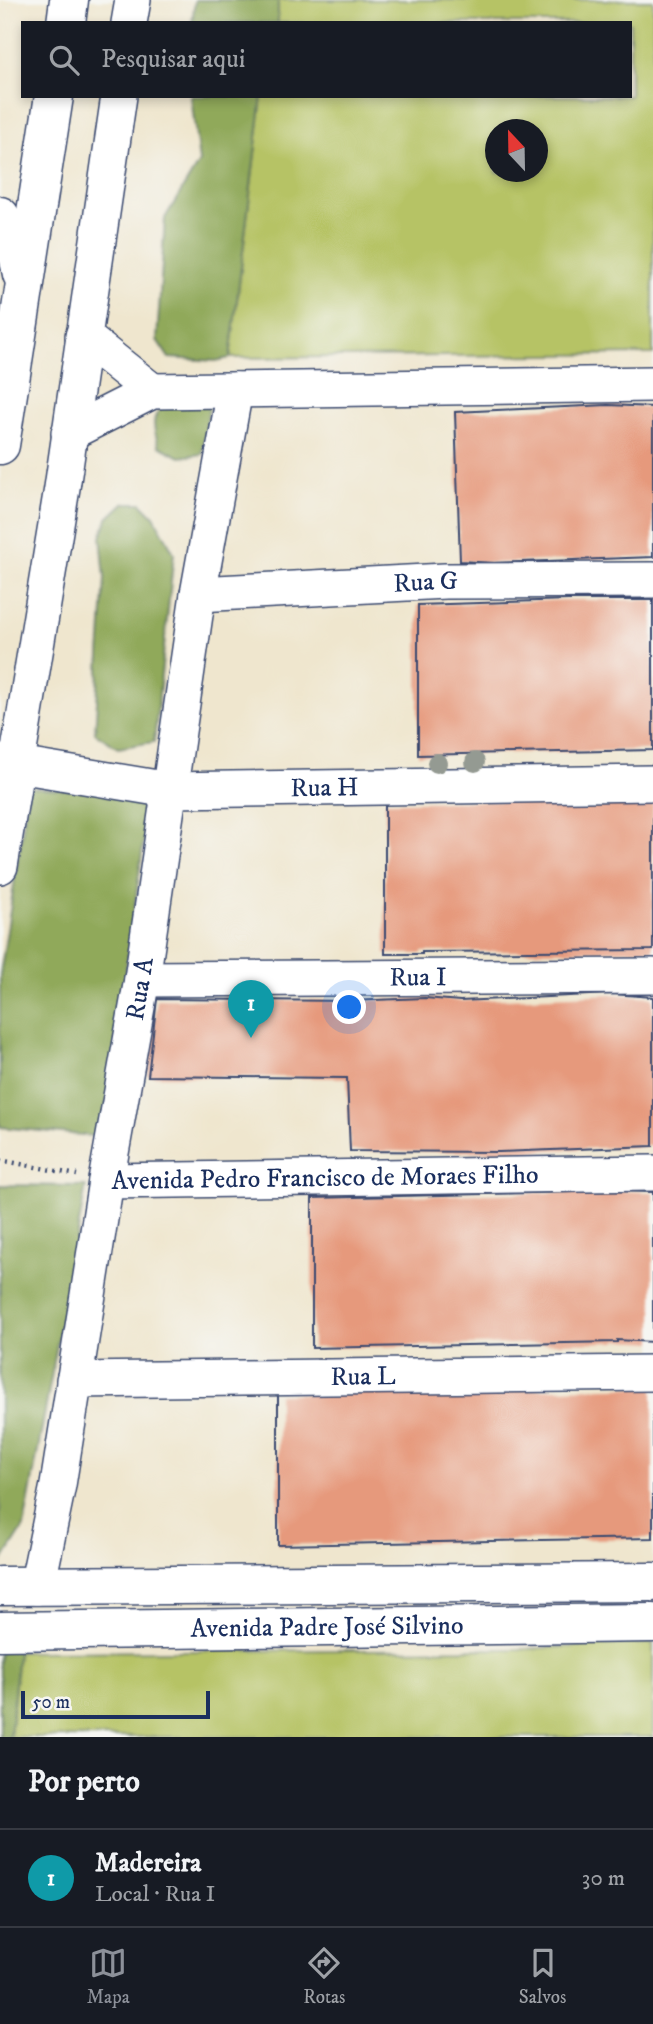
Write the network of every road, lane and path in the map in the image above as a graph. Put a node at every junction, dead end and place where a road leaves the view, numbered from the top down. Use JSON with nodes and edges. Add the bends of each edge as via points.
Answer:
{"nodes":[{"id":1,"x":69,"y":0,"type":"edge"},
{"id":2,"x":132,"y":0,"type":"edge"},
{"id":3,"x":65,"y":21,"type":"edge"},
{"id":4,"x":129,"y":21,"type":"edge"},
{"id":5,"x":54,"y":98,"type":"edge"},
{"id":6,"x":119,"y":98,"type":"edge"},
{"id":7,"x":0,"y":216,"type":"edge"},
{"id":8,"x":24,"y":287,"type":"junction"},
{"id":9,"x":83,"y":336,"type":"junction"},
{"id":10,"x":653,"y":384,"type":"edge"},
{"id":11,"x":152,"y":390,"type":"junction"},
{"id":12,"x":234,"y":390,"type":"junction"},
{"id":13,"x":69,"y":433,"type":"junction"},
{"id":14,"x":0,"y":445,"type":"edge"},
{"id":15,"x":653,"y":580,"type":"edge"},
{"id":16,"x":198,"y":594,"type":"junction"},
{"id":17,"x":8,"y":763,"type":"edge"},
{"id":18,"x":653,"y":783,"type":"edge"},
{"id":19,"x":169,"y":790,"type":"junction"},
{"id":20,"x":0,"y":866,"type":"edge"},
{"id":21,"x":653,"y":976,"type":"edge"},
{"id":22,"x":142,"y":979,"type":"junction"},
{"id":23,"x":0,"y":1160,"type":"edge"},
{"id":24,"x":653,"y":1173,"type":"edge"},
{"id":25,"x":106,"y":1181,"type":"junction"},
{"id":26,"x":653,"y":1373,"type":"edge"},
{"id":27,"x":74,"y":1380,"type":"junction"},
{"id":28,"x":653,"y":1582,"type":"edge"},
{"id":29,"x":18,"y":1586,"type":"edge"},
{"id":30,"x":653,"y":1623,"type":"edge"},
{"id":31,"x":0,"y":1631,"type":"edge"}],
"edges":[{"from":1,"to":3,"type":"main road"},
{"from":2,"to":4,"type":"street"},
{"from":5,"to":8,"type":"main road"},
{"from":6,"to":9,"type":"street"},
{"from":7,"to":8,"type":"main road","via":[[16,245]]},
{"from":8,"to":14,"type":"main road"},
{"from":9,"to":11,"type":"street"},
{"from":9,"to":13,"type":"street"},
{"from":10,"to":12,"type":"street"},
{"from":11,"to":12,"type":"street"},
{"from":11,"to":13,"type":"street"},
{"from":12,"to":16,"type":"street","name":"Rua A"},
{"from":13,"to":17,"type":"street"},
{"from":15,"to":16,"type":"street","name":"Rua G","via":[[445,581]]},
{"from":16,"to":19,"type":"street","name":"Rua A"},
{"from":17,"to":19,"type":"street","name":"Rua H"},
{"from":17,"to":20,"type":"street"},
{"from":18,"to":19,"type":"street","name":"Rua H"},
{"from":19,"to":22,"type":"street","name":"Rua A"},
{"from":21,"to":22,"type":"street","name":"Rua I"},
{"from":22,"to":25,"type":"street","name":"Rua A"},
{"from":23,"to":25,"type":"path","name":"Avenida Pedro Francisco de Moraes Filho"},
{"from":24,"to":25,"type":"street","name":"Avenida Pedro Francisco de Moraes Filho"},
{"from":25,"to":27,"type":"street","name":"Rua A"},
{"from":26,"to":27,"type":"street","name":"Rua L"},
{"from":27,"to":29,"type":"street","name":"Rua A","via":[[58,1485]]},
{"from":28,"to":29,"type":"main road","name":"Avenida Padre José Silvino"},
{"from":30,"to":31,"type":"main road","name":"Avenida Padre José Silvino"}]}
